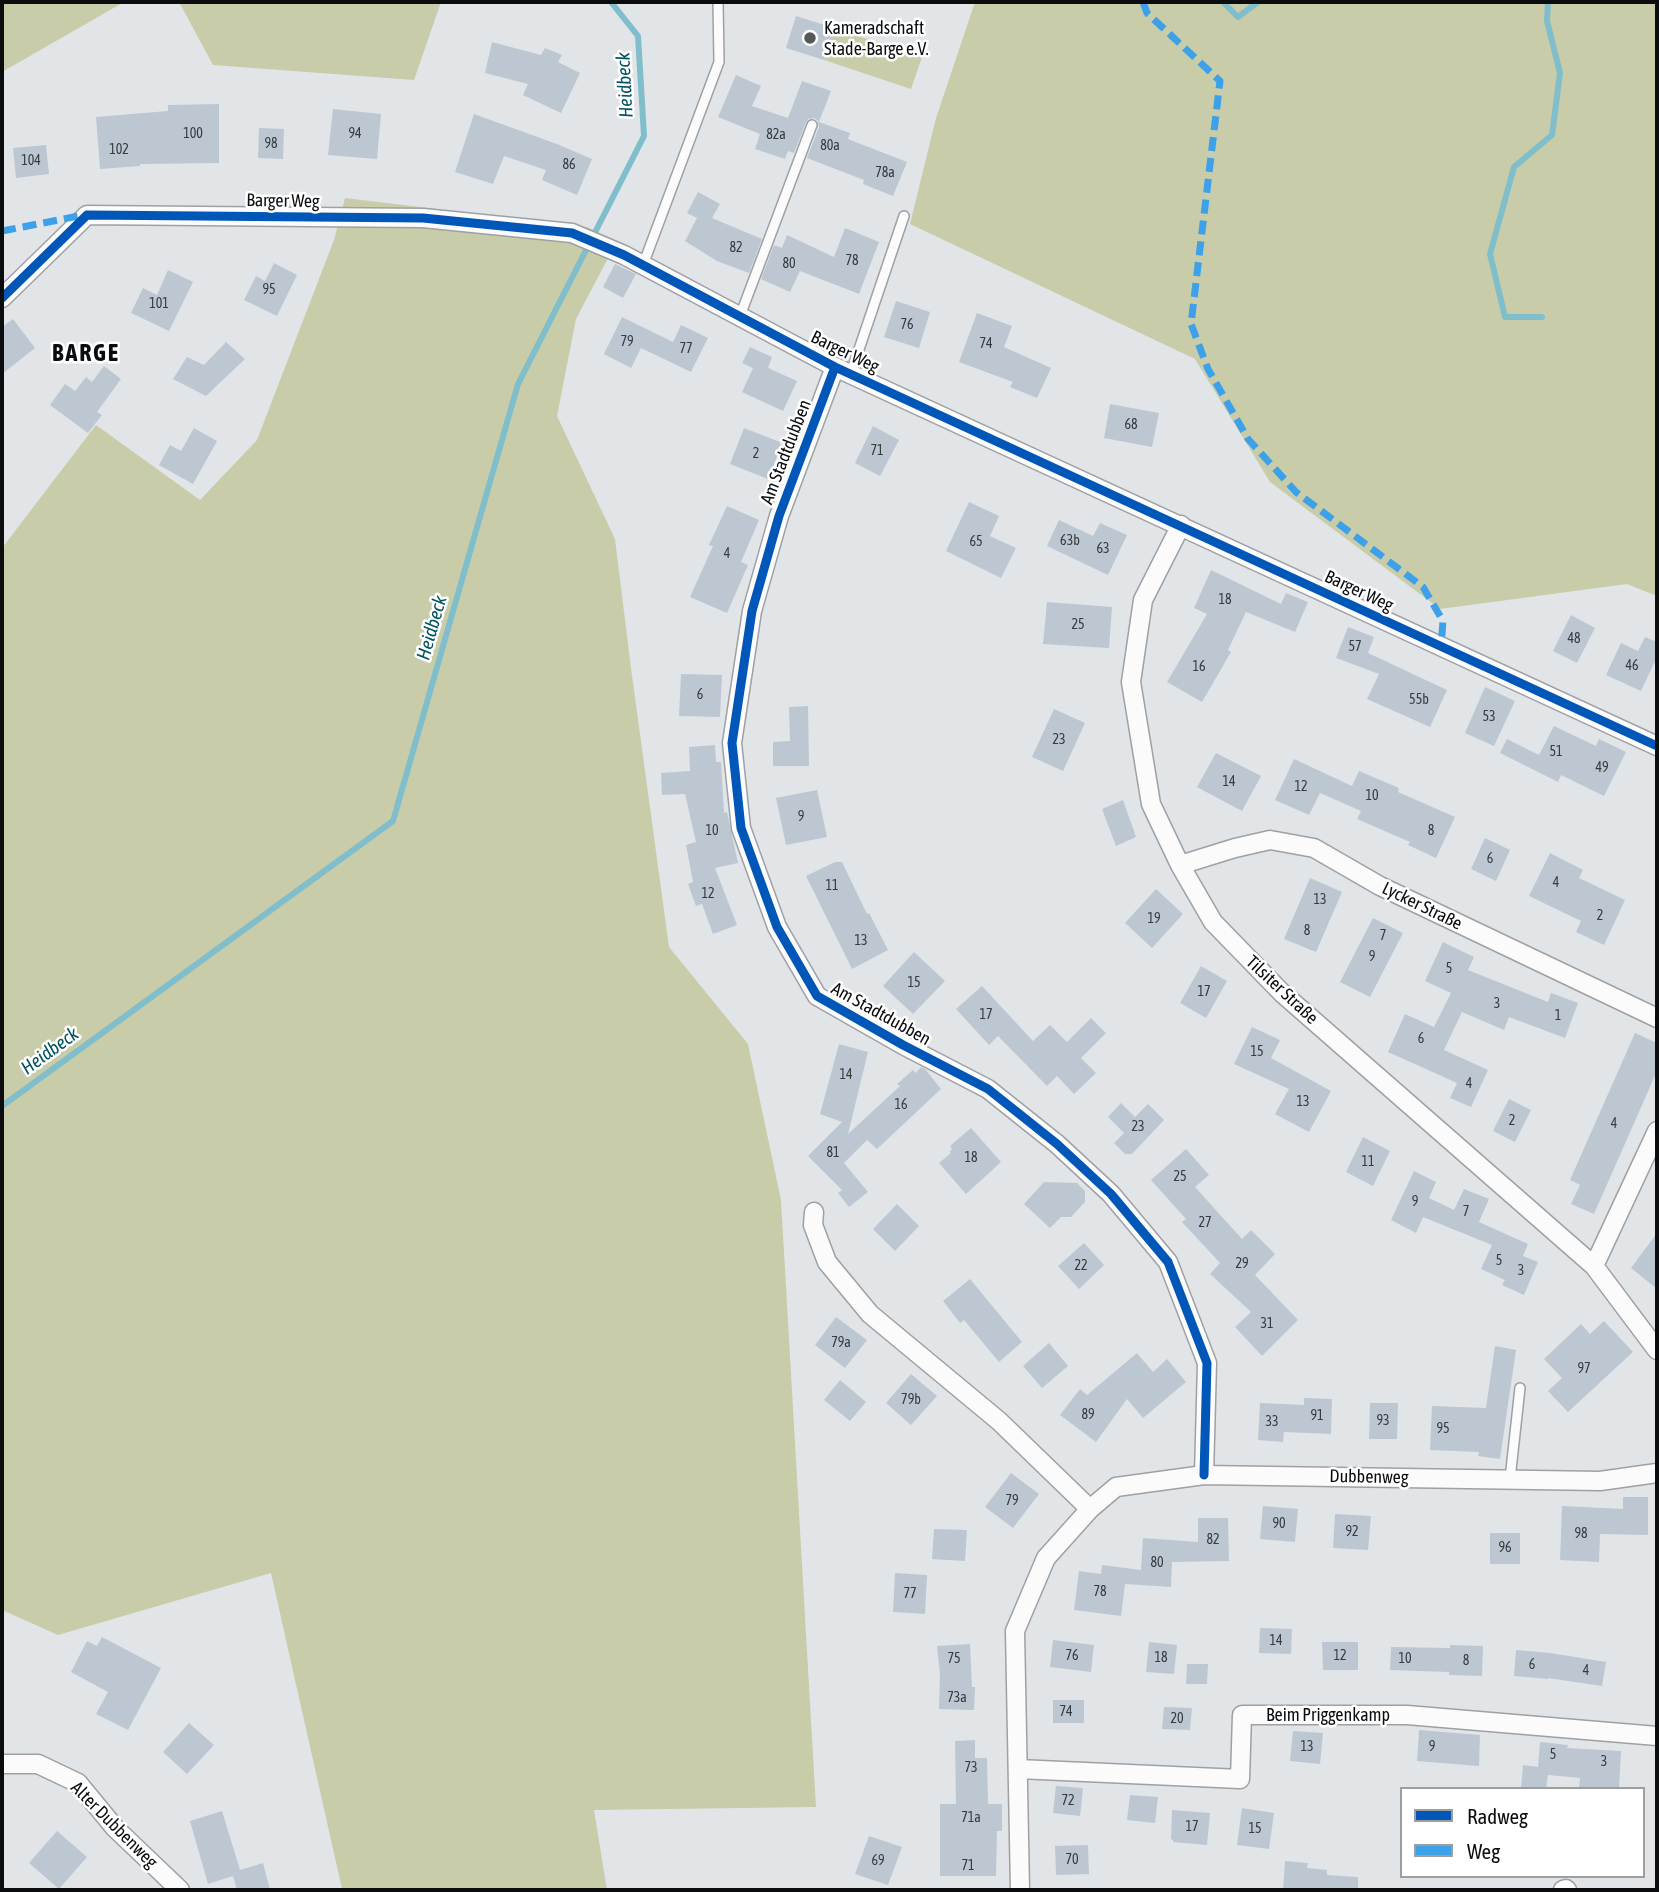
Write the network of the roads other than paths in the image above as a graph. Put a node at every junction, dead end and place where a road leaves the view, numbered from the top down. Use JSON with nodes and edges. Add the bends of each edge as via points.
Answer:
{"nodes":[{"id":1,"x":718,"y":2,"type":"edge"},
{"id":2,"x":812,"y":125,"type":"dead end"},
{"id":3,"x":904,"y":216,"type":"dead end"},
{"id":4,"x":643,"y":265,"type":"junction"},
{"id":5,"x":2,"y":298,"type":"edge"},
{"id":6,"x":740,"y":316,"type":"junction"},
{"id":7,"x":843,"y":370,"type":"junction"},
{"id":8,"x":1181,"y":525,"type":"junction"},
{"id":9,"x":1657,"y":746,"type":"edge"},
{"id":10,"x":1180,"y":865,"type":"junction"},
{"id":11,"x":1657,"y":1018,"type":"edge"},
{"id":12,"x":1657,"y":1131,"type":"edge"},
{"id":13,"x":814,"y":1212,"type":"dead end"},
{"id":14,"x":1594,"y":1266,"type":"junction"},
{"id":15,"x":1657,"y":1349,"type":"edge"},
{"id":16,"x":1520,"y":1388,"type":"dead end"},
{"id":17,"x":1657,"y":1474,"type":"edge"},
{"id":18,"x":1204,"y":1475,"type":"junction"},
{"id":19,"x":1510,"y":1479,"type":"junction"},
{"id":20,"x":1090,"y":1509,"type":"junction"},
{"id":21,"x":1657,"y":1736,"type":"edge"},
{"id":22,"x":2,"y":1764,"type":"edge"},
{"id":23,"x":1018,"y":1769,"type":"junction"},
{"id":24,"x":180,"y":1890,"type":"edge"},
{"id":25,"x":1020,"y":1890,"type":"edge"}],
"edges":[{"from":1,"to":4,"type":"lane","via":[[719,62]]},
{"from":2,"to":6,"type":"lane"},
{"from":3,"to":7,"type":"lane"},
{"from":4,"to":5,"type":"street","name":"Barger Weg","via":[[572,233],[423,218],[87,215]]},
{"from":4,"to":6,"type":"street","name":"Barger Weg"},
{"from":6,"to":7,"type":"street","name":"Barger Weg"},
{"from":7,"to":8,"type":"street","name":"Barger Weg"},
{"from":7,"to":18,"type":"street","name":"Am Stadtdubben","via":[[779,516],[752,611],[732,743],[741,828],[777,927],[817,996],[988,1089],[1111,1194],[1167,1262],[1207,1363]]},
{"from":8,"to":9,"type":"street","name":"Barger Weg"},
{"from":8,"to":10,"type":"street","name":"Tilsiter Straße","via":[[1143,600],[1131,682],[1151,804]]},
{"from":10,"to":11,"type":"street","name":"Lycker Straße","via":[[1270,840],[1314,848],[1380,886]]},
{"from":10,"to":14,"type":"street","name":"Tilsiter Straße","via":[[1213,922],[1282,993]]},
{"from":12,"to":14,"type":"street"},
{"from":13,"to":20,"type":"street","via":[[813,1225],[827,1262],[870,1314],[999,1421]]},
{"from":14,"to":15,"type":"street","name":"Tilsiter Straße"},
{"from":16,"to":19,"type":"lane"},
{"from":17,"to":19,"type":"street","name":"Dubbenweg","via":[[1600,1481]]},
{"from":18,"to":19,"type":"street","name":"Dubbenweg"},
{"from":18,"to":20,"type":"street","name":"Dubbenweg","via":[[1116,1487]]},
{"from":20,"to":23,"type":"street","name":"Dubbenweg","via":[[1046,1558],[1014,1631]]},
{"from":21,"to":23,"type":"street","name":"Beim Priggenkamp","via":[[1407,1715],[1242,1715],[1240,1779]]},
{"from":22,"to":24,"type":"street","name":"Alter Dubbenweg","via":[[37,1764],[78,1783],[115,1828]]},
{"from":23,"to":25,"type":"street","name":"Dubbenweg"}]}
